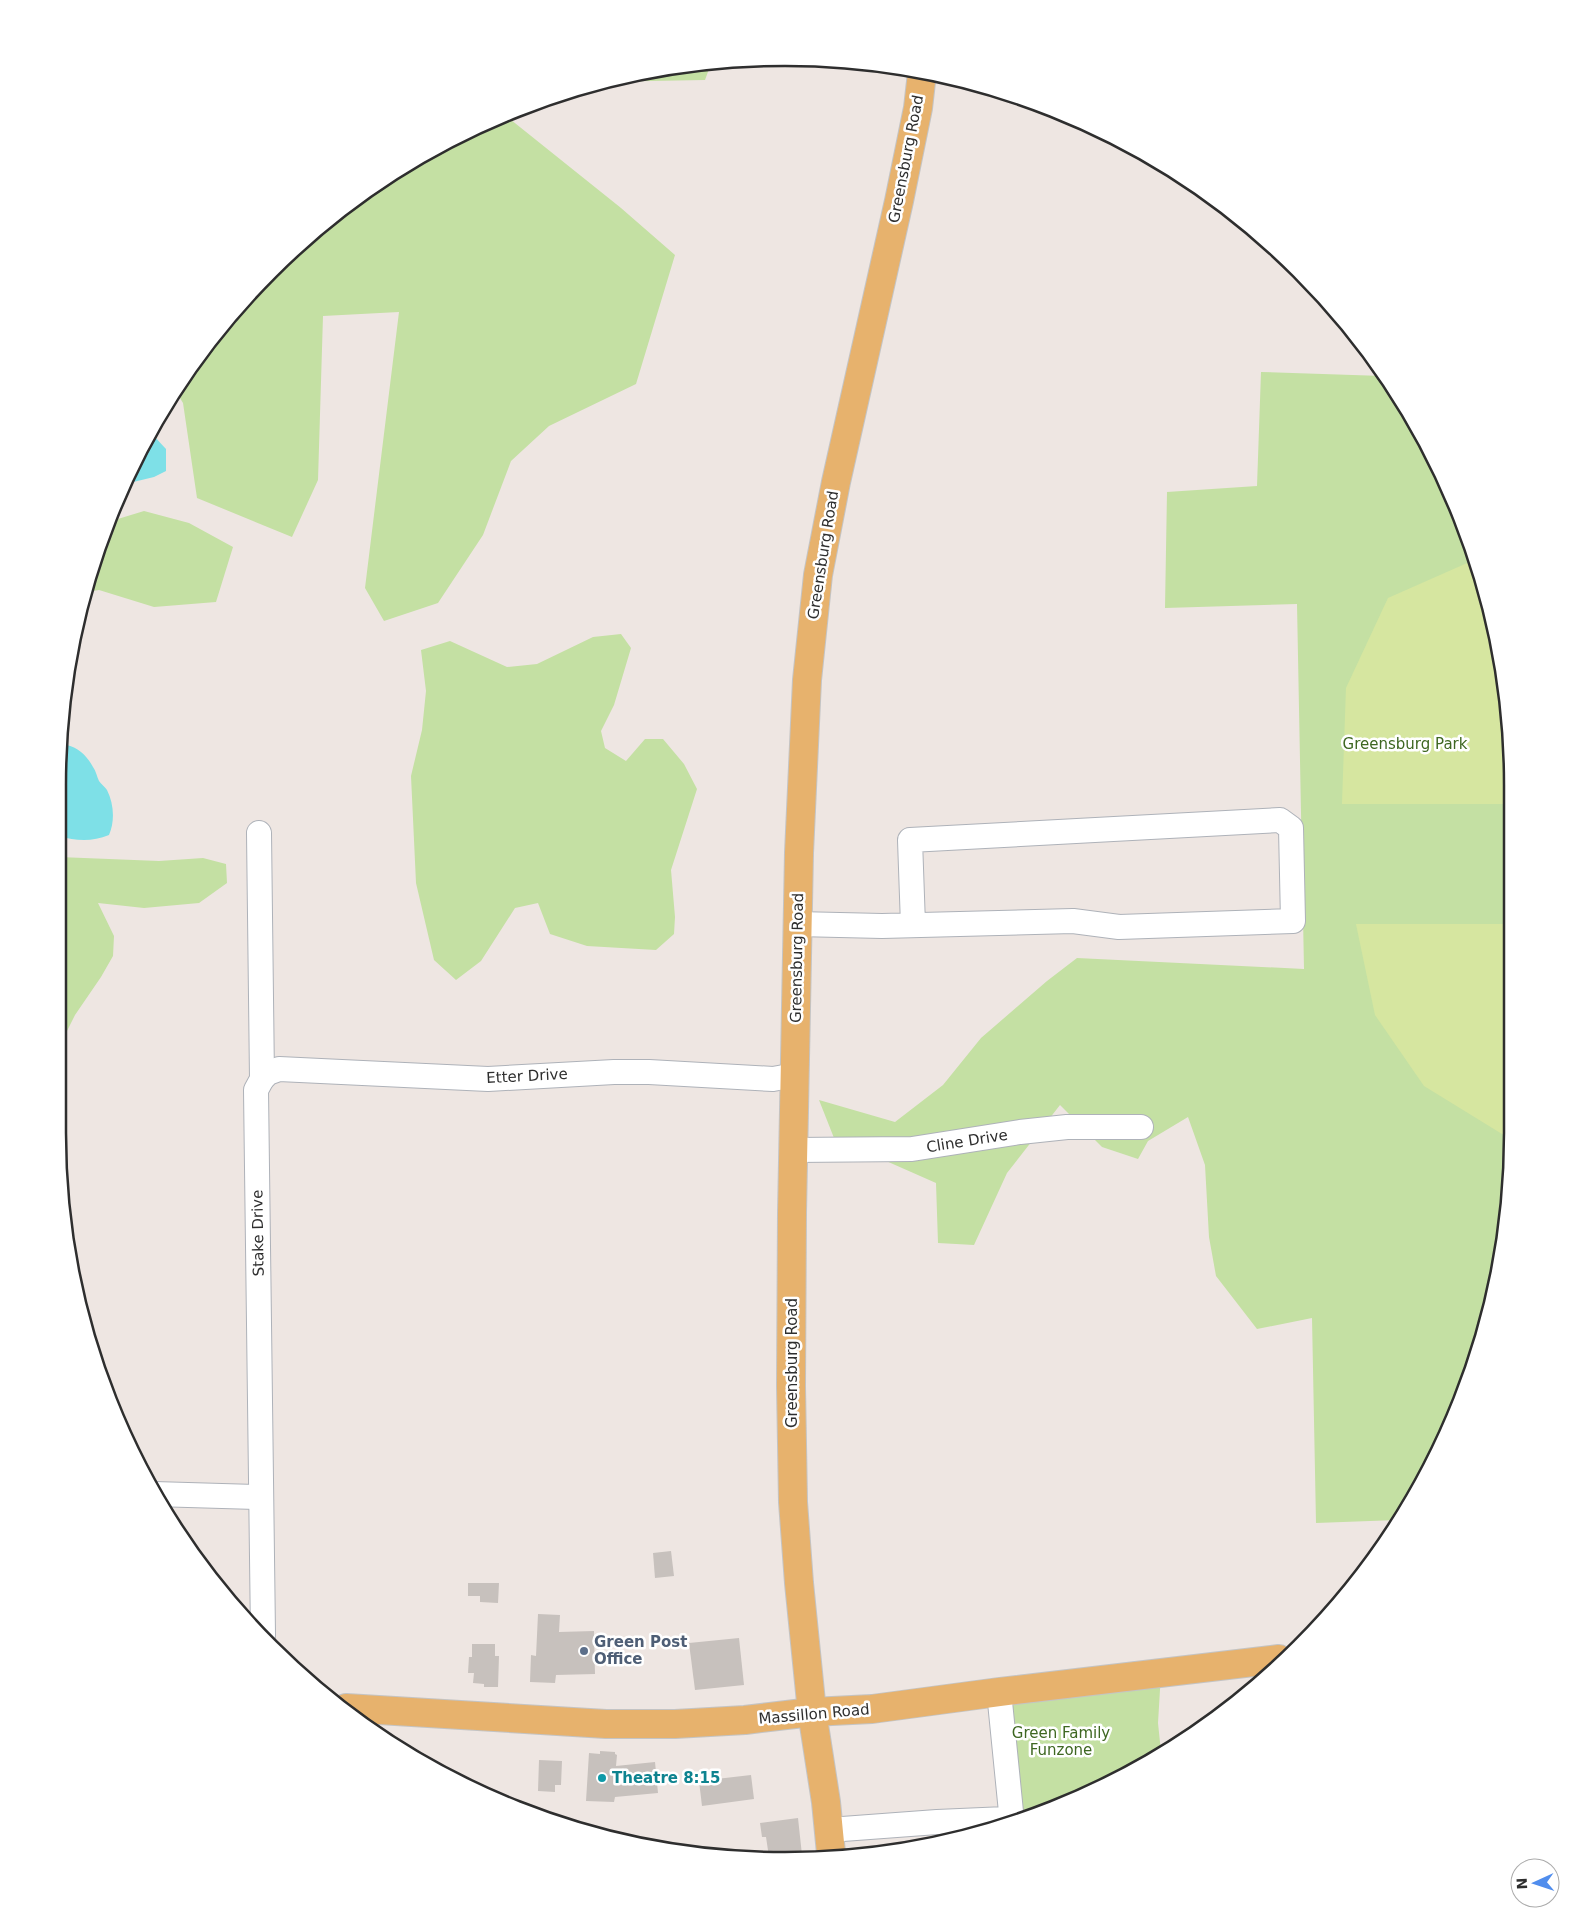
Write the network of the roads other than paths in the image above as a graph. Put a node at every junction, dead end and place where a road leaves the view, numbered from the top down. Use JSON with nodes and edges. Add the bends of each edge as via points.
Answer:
{"nodes":[{"id":1,"x":921,"y":79,"type":"edge"},
{"id":2,"x":258,"y":833,"type":"dead end"},
{"id":3,"x":797,"y":924,"type":"junction"},
{"id":4,"x":913,"y":925,"type":"junction"},
{"id":5,"x":795,"y":1076,"type":"junction"},
{"id":6,"x":262,"y":1079,"type":"junction"},
{"id":7,"x":1141,"y":1127,"type":"dead end"},
{"id":8,"x":794,"y":1150,"type":"junction"},
{"id":9,"x":164,"y":1494,"type":"edge"},
{"id":10,"x":260,"y":1497,"type":"junction"},
{"id":11,"x":263,"y":1626,"type":"edge"},
{"id":12,"x":1273,"y":1660,"type":"edge"},
{"id":13,"x":998,"y":1692,"type":"junction"},
{"id":14,"x":355,"y":1709,"type":"edge"},
{"id":15,"x":812,"y":1712,"type":"junction"},
{"id":16,"x":1008,"y":1816,"type":"edge"},
{"id":17,"x":997,"y":1819,"type":"edge"},
{"id":18,"x":830,"y":1842,"type":"edge"}],
"edges":[{"from":1,"to":3,"type":"main road","name":"Greensburg Road","via":[[899,201],[818,575],[806,680]]},
{"from":2,"to":6,"type":"street","name":"Stake Drive"},
{"from":3,"to":4,"type":"street"},
{"from":3,"to":5,"type":"main road","name":"Greensburg Road"},
{"from":4,"to":4,"type":"street","via":[[1073,921],[1118,927],[1293,921],[1291,828],[1280,820],[910,840]]},
{"from":5,"to":6,"type":"street","name":"Etter Drive","via":[[765,1079],[614,1072],[488,1079],[278,1069]]},
{"from":5,"to":8,"type":"main road","name":"Greensburg Road"},
{"from":6,"to":10,"type":"street","name":"Stake Drive","via":[[256,1090]]},
{"from":7,"to":8,"type":"street","name":"Cline Drive","via":[[1067,1127],[912,1149]]},
{"from":8,"to":15,"type":"main road","name":"Greensburg Road","via":[[793,1502]]},
{"from":9,"to":10,"type":"street"},
{"from":10,"to":11,"type":"street","name":"Stake Drive"},
{"from":12,"to":13,"type":"main road","name":"Massillon Road"},
{"from":13,"to":15,"type":"main road","name":"Massillon Road","via":[[872,1709]]},
{"from":13,"to":16,"type":"street","via":[[1011,1812]]},
{"from":14,"to":15,"type":"main road","name":"Massillon Road","via":[[606,1724],[746,1720]]},
{"from":15,"to":18,"type":"main road","name":"Greensburg Road"},
{"from":17,"to":18,"type":"street","via":[[937,1822]]}]}
